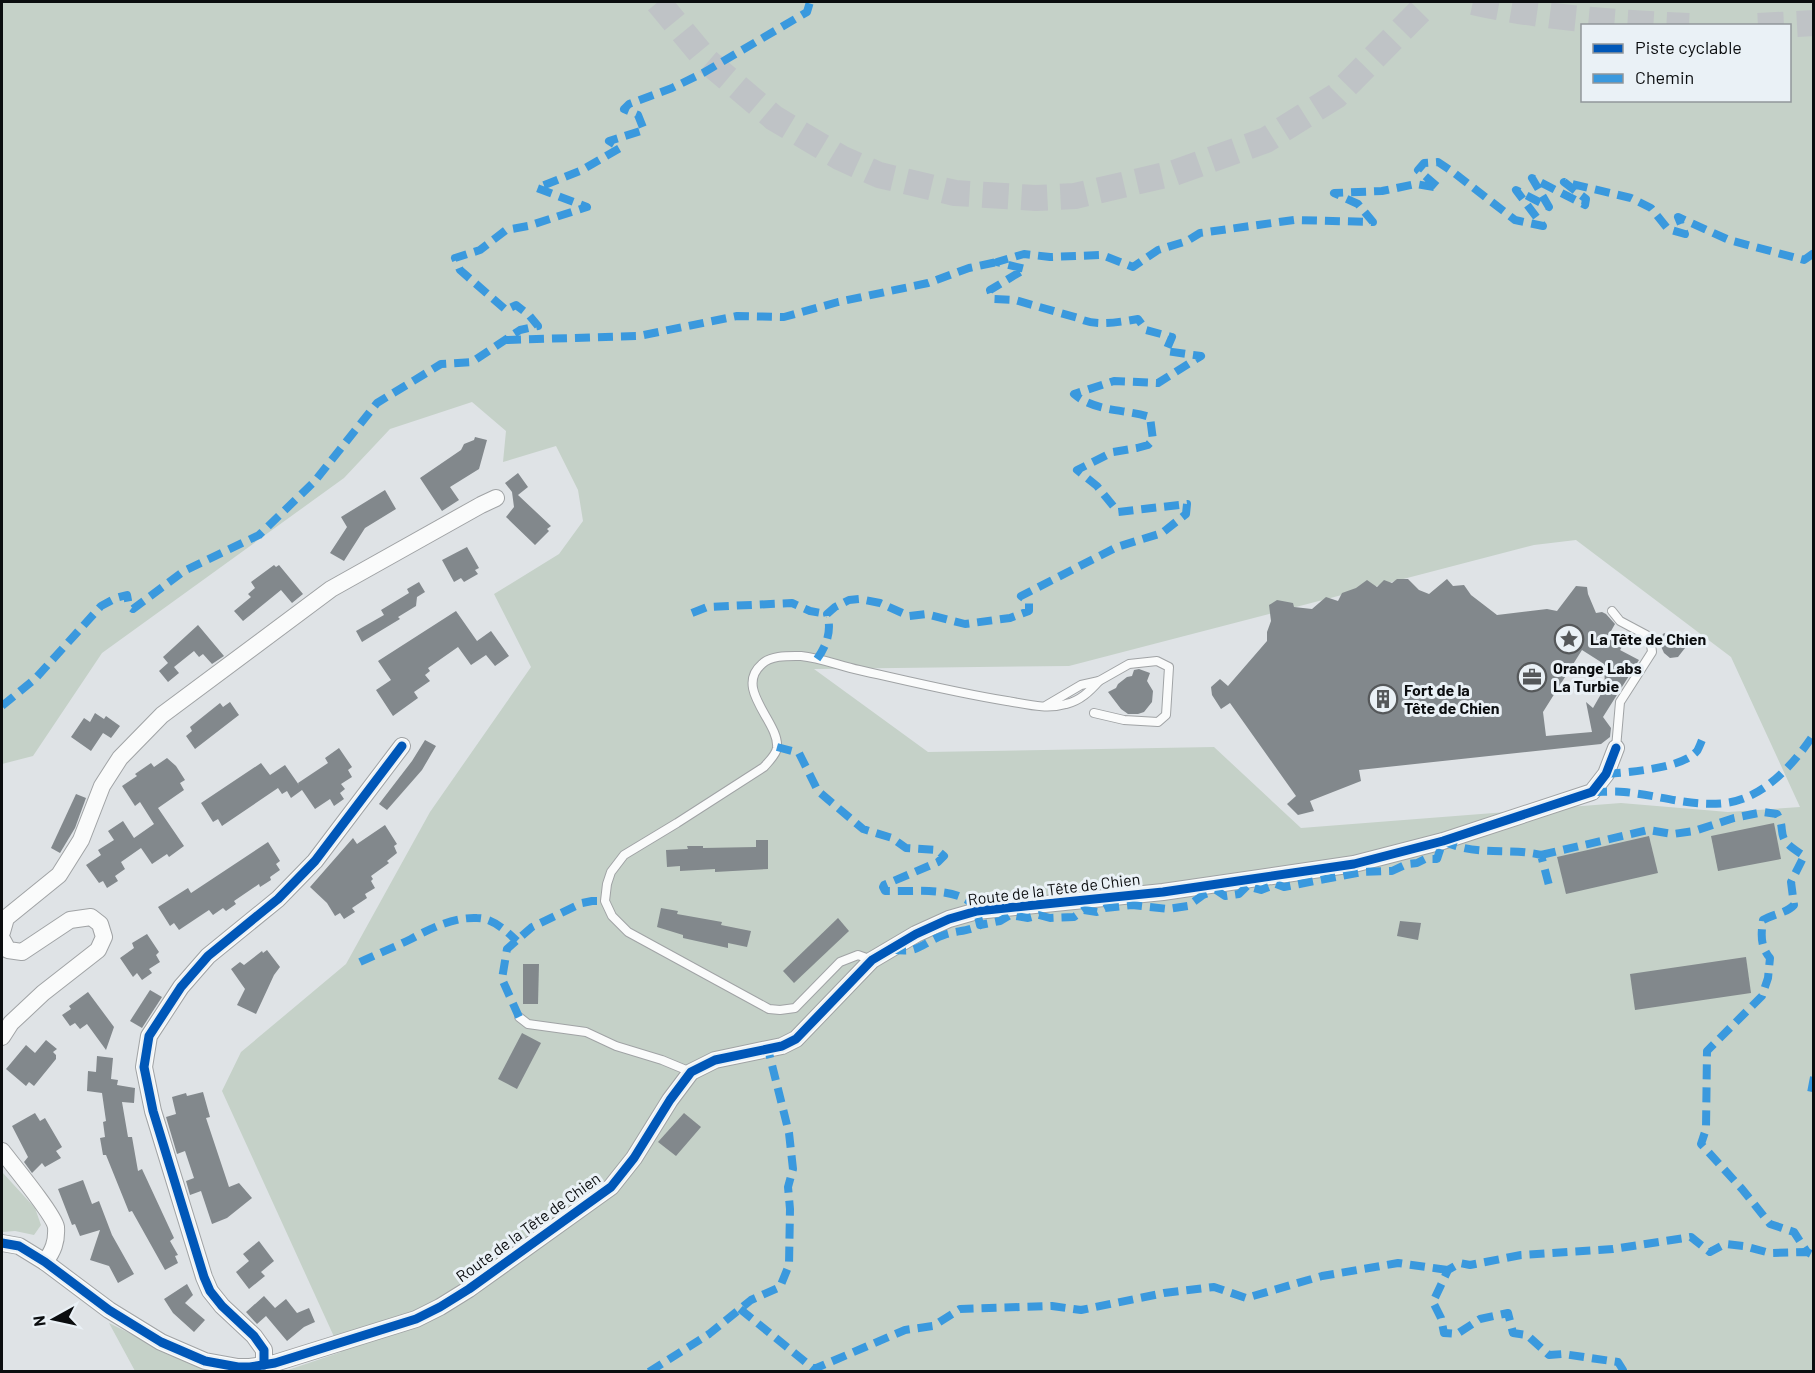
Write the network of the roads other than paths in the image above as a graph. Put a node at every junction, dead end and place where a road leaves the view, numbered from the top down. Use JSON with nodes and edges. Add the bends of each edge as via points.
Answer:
{"nodes":[{"id":1,"x":496,"y":498,"type":"dead end"},
{"id":2,"x":1612,"y":611,"type":"dead end"},
{"id":3,"x":1094,"y":713,"type":"dead end"},
{"id":4,"x":402,"y":746,"type":"dead end"},
{"id":5,"x":1616,"y":748,"type":"joint"},
{"id":6,"x":2,"y":932,"type":"edge"},
{"id":7,"x":2,"y":939,"type":"edge"},
{"id":8,"x":872,"y":960,"type":"junction"},
{"id":9,"x":519,"y":1017,"type":"dead end"},
{"id":10,"x":2,"y":1037,"type":"edge"},
{"id":11,"x":691,"y":1072,"type":"junction"},
{"id":12,"x":2,"y":1151,"type":"edge"},
{"id":13,"x":2,"y":1243,"type":"edge"},
{"id":14,"x":45,"y":1262,"type":"junction"},
{"id":15,"x":264,"y":1365,"type":"junction"}],
"edges":[{"from":1,"to":6,"type":"street","via":[[331,589],[162,715],[114,767],[102,786],[81,840],[59,875],[6,918]]},
{"from":2,"to":5,"type":"lane","via":[[1620,621],[1650,637],[1652,652],[1620,702]]},
{"from":3,"to":8,"type":"lane","via":[[1158,722],[1166,715],[1169,668],[1157,661],[1129,664],[1099,681],[1089,693],[1067,704],[1044,707],[800,656],[763,662],[755,672],[753,685],[756,701],[772,728],[777,747],[773,757],[755,773],[624,855],[606,884],[605,901],[612,916],[628,932],[769,1009],[795,1008],[840,962],[858,955]]},
{"from":4,"to":15,"type":"street","via":[[315,861],[278,899],[208,956],[181,987],[149,1036],[144,1067],[153,1111],[204,1277],[222,1306],[264,1350]]},
{"from":5,"to":8,"type":"street","name":"Route de la Tête de Chien","via":[[1606,774],[1592,792],[1443,841],[1354,864],[1163,892],[977,911],[916,934]]},
{"from":7,"to":10,"type":"street","via":[[8,950],[22,952],[70,920],[91,917],[100,924],[104,937],[98,950],[43,993]]},
{"from":8,"to":11,"type":"street","name":"Route de la Tête de Chien","via":[[796,1039],[782,1046],[715,1060]]},
{"from":9,"to":11,"type":"lane","via":[[528,1024],[585,1032]]},
{"from":11,"to":15,"type":"street","name":"Route de la Tête de Chien","via":[[611,1187],[469,1289],[416,1319]]},
{"from":12,"to":14,"type":"street","via":[[56,1225],[55,1249]]},
{"from":13,"to":14,"type":"street","name":"Route de la Tête de Chien","via":[[19,1246]]},
{"from":14,"to":15,"type":"street","name":"Route de la Tête de Chien","via":[[109,1310],[161,1342],[205,1360],[238,1367]]}]}
